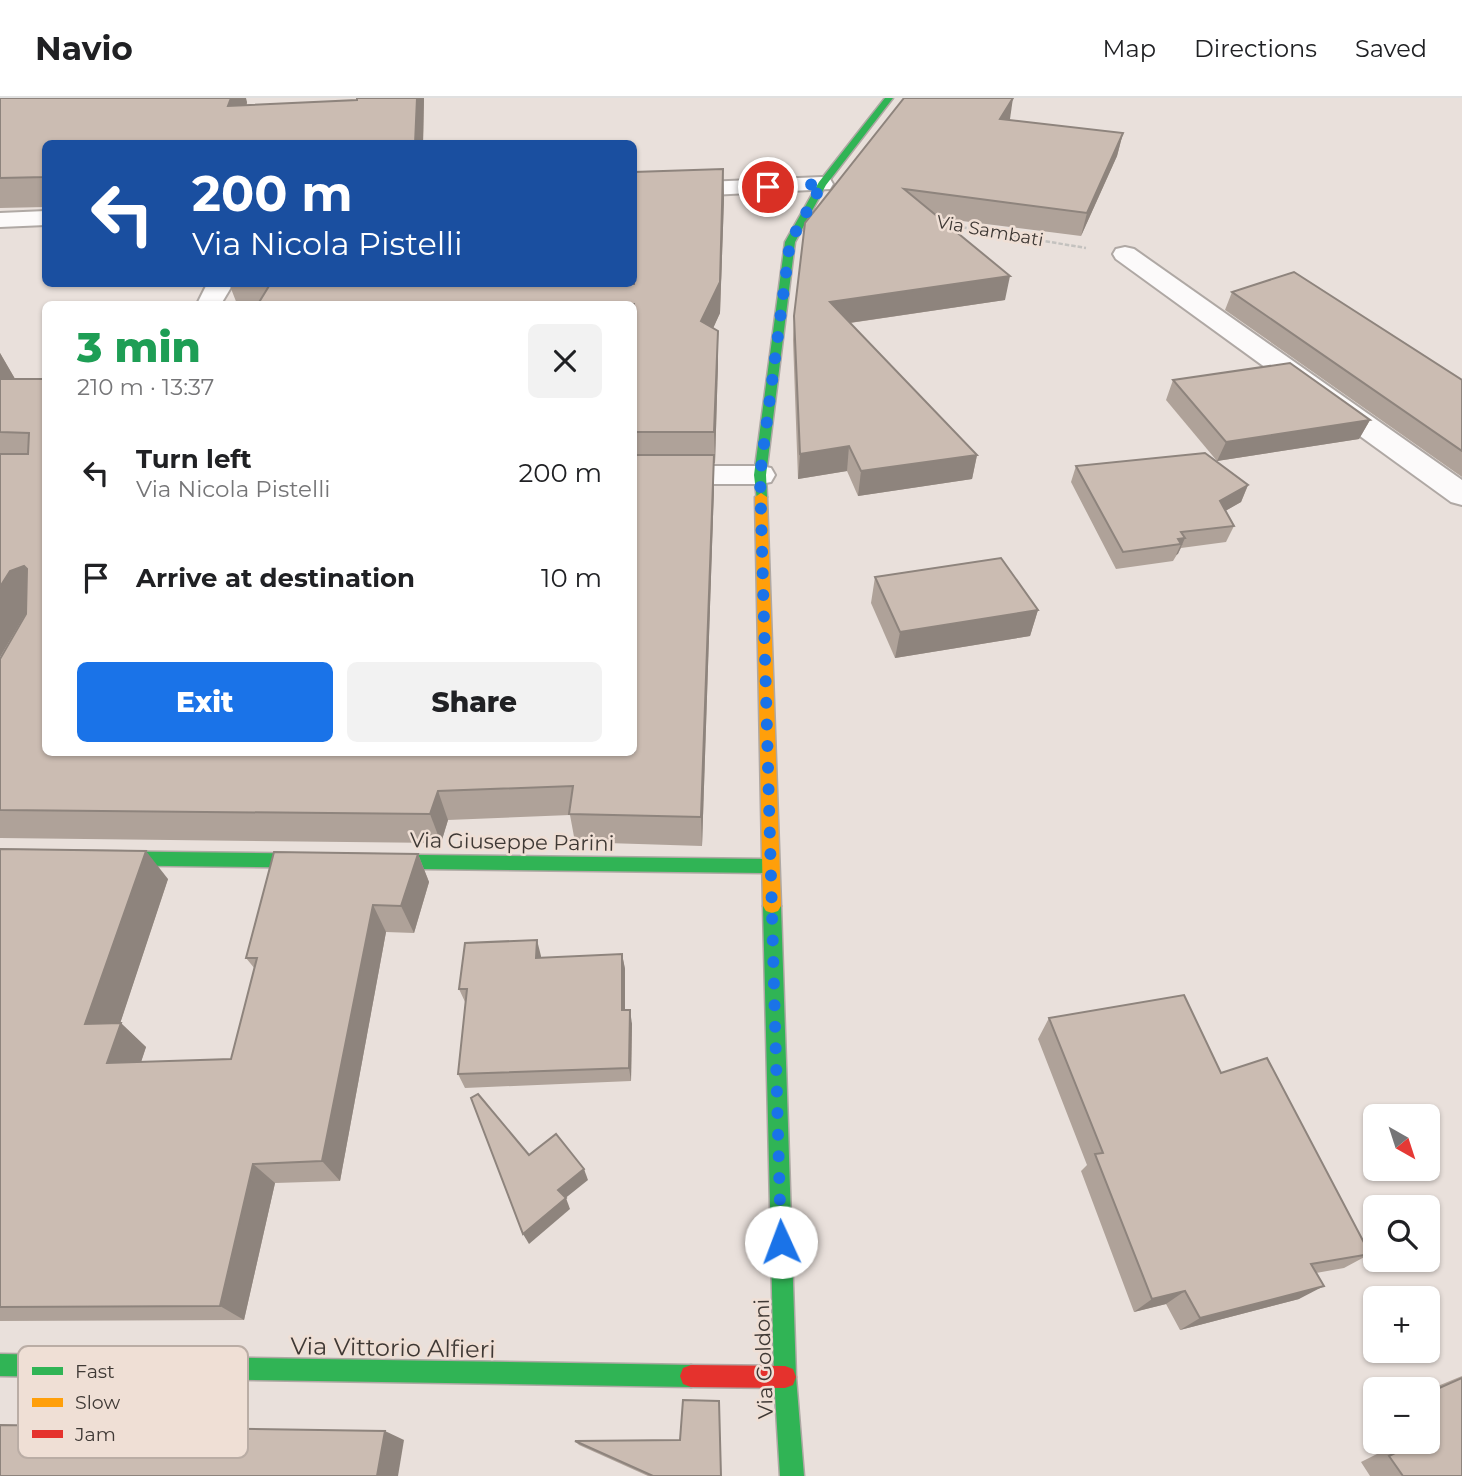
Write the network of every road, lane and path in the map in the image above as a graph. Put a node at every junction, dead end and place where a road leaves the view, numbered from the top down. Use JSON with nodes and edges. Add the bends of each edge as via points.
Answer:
{"nodes":[{"id":1,"x":889,"y":98,"type":"edge"},
{"id":2,"x":822,"y":184,"type":"junction"},
{"id":3,"x":637,"y":192,"type":"edge"},
{"id":4,"x":42,"y":218,"type":"edge"},
{"id":5,"x":0,"y":220,"type":"edge"},
{"id":6,"x":935,"y":222,"type":"edge"},
{"id":7,"x":1125,"y":254,"type":"joint"},
{"id":8,"x":637,"y":475,"type":"edge"},
{"id":9,"x":760,"y":475,"type":"junction"},
{"id":10,"x":1462,"y":495,"type":"edge"},
{"id":11,"x":0,"y":857,"type":"edge"},
{"id":12,"x":771,"y":866,"type":"junction"},
{"id":13,"x":0,"y":1365,"type":"edge"},
{"id":14,"x":18,"y":1365,"type":"edge"},
{"id":15,"x":248,"y":1369,"type":"edge"},
{"id":16,"x":785,"y":1377,"type":"junction"},
{"id":17,"x":792,"y":1476,"type":"edge"}],
"edges":[{"from":1,"to":2,"type":"street","name":"Via Goldoni"},
{"from":2,"to":3,"type":"street"},
{"from":2,"to":9,"type":"street","name":"Via Goldoni","via":[[790,242]]},
{"from":4,"to":5,"type":"street"},
{"from":6,"to":7,"type":"path","name":"Via Sambati"},
{"from":7,"to":10,"type":"street"},
{"from":8,"to":9,"type":"street"},
{"from":9,"to":12,"type":"street","name":"Via Goldoni"},
{"from":11,"to":12,"type":"street","name":"Via Giuseppe Parini"},
{"from":12,"to":16,"type":"street","name":"Via Goldoni"},
{"from":13,"to":14,"type":"street","name":"Via Vittorio Alfieri"},
{"from":15,"to":16,"type":"street","name":"Via Vittorio Alfieri"},
{"from":16,"to":17,"type":"street","name":"Via Goldoni"}]}
